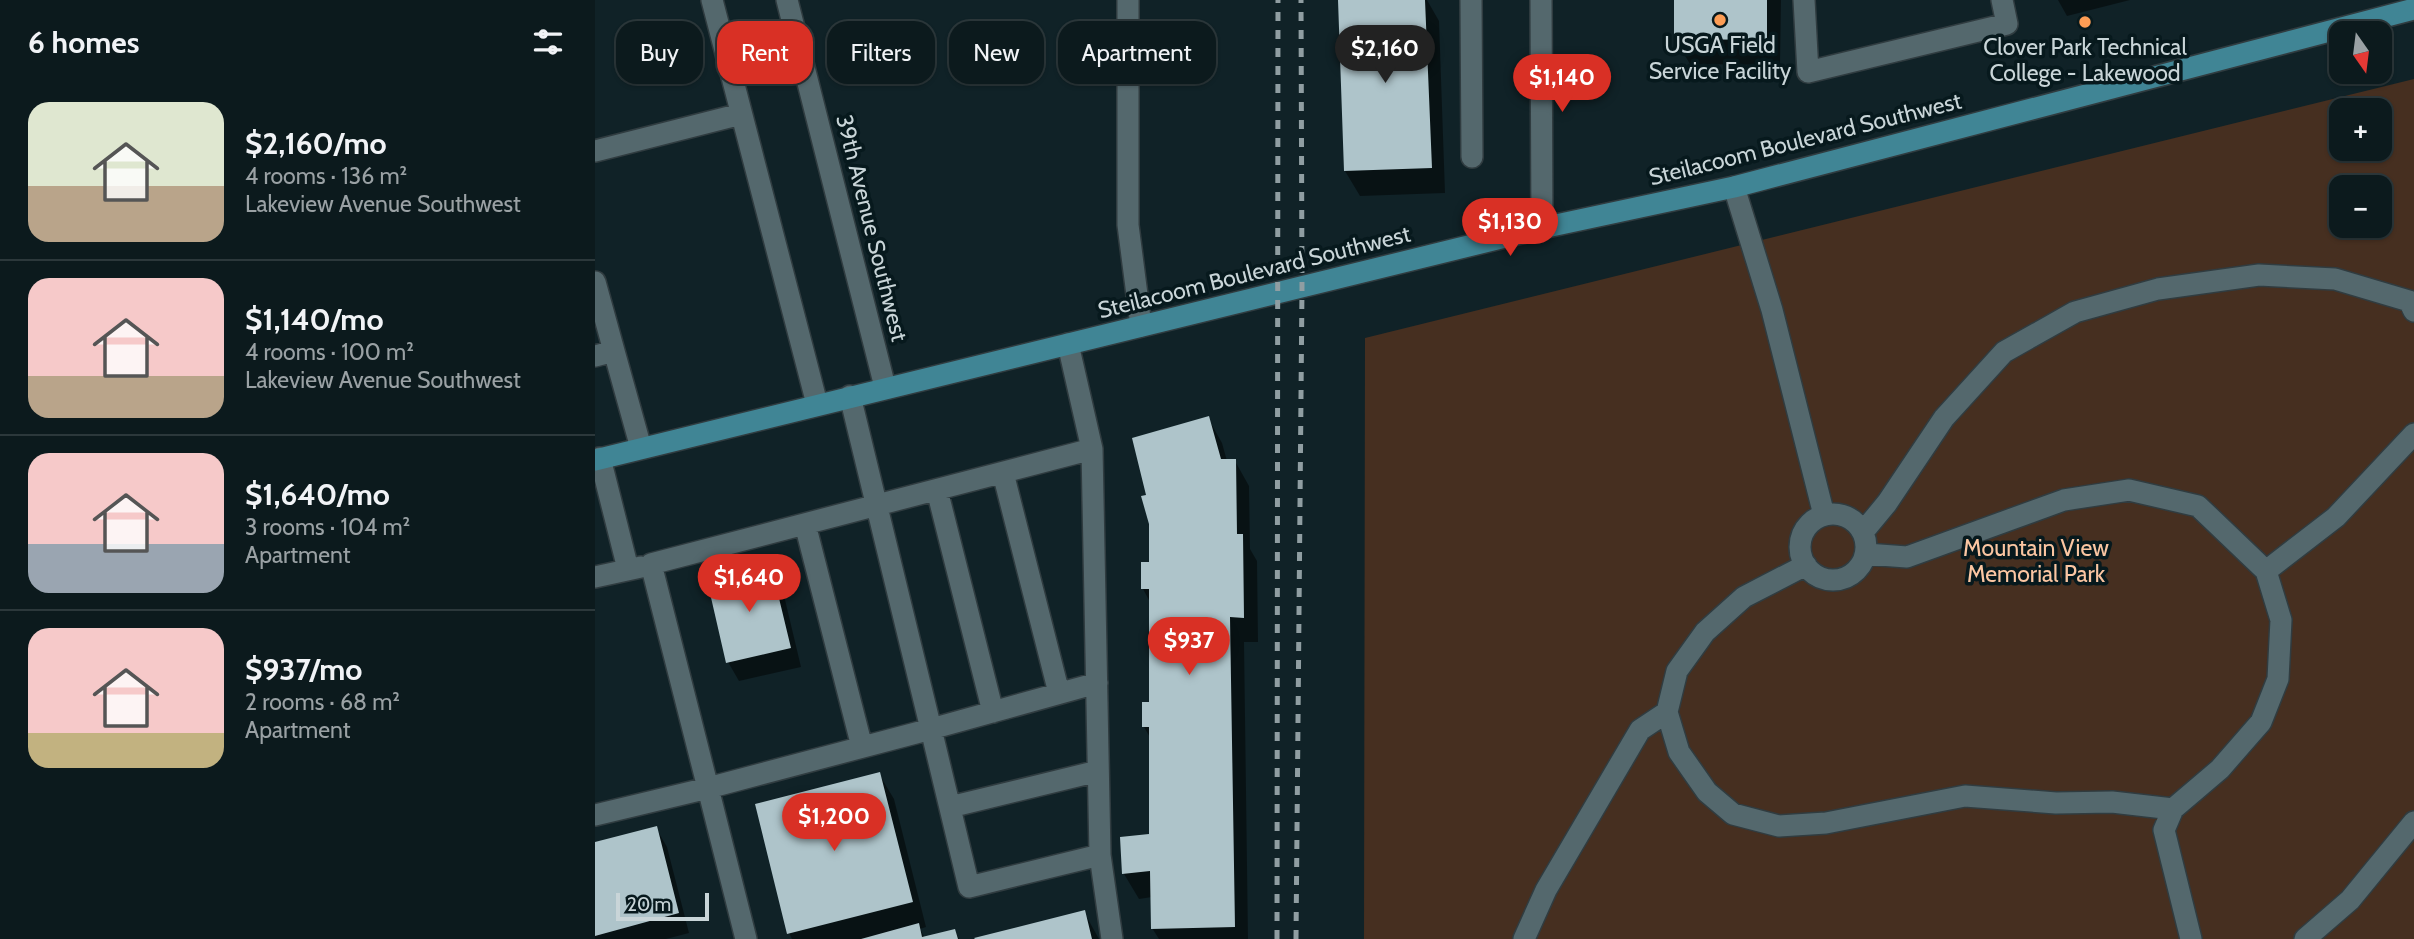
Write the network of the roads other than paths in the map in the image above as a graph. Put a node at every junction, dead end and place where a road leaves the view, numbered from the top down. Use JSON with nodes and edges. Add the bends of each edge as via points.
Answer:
{"nodes":[{"id":1,"x":712,"y":0,"type":"edge"},
{"id":2,"x":787,"y":0,"type":"edge"},
{"id":3,"x":1128,"y":0,"type":"edge"},
{"id":4,"x":1471,"y":0,"type":"edge"},
{"id":5,"x":1541,"y":0,"type":"edge"},
{"id":6,"x":1804,"y":0,"type":"edge"},
{"id":7,"x":2002,"y":0,"type":"edge"},
{"id":8,"x":2414,"y":9,"type":"edge"},
{"id":9,"x":741,"y":114,"type":"junction"},
{"id":10,"x":595,"y":151,"type":"edge"},
{"id":11,"x":1472,"y":157,"type":"dead end"},
{"id":12,"x":1734,"y":187,"type":"junction"},
{"id":13,"x":1542,"y":228,"type":"junction"},
{"id":14,"x":595,"y":282,"type":"edge"},
{"id":15,"x":2414,"y":311,"type":"edge"},
{"id":16,"x":1141,"y":326,"type":"junction"},
{"id":17,"x":1068,"y":344,"type":"junction"},
{"id":18,"x":604,"y":353,"type":"edge"},
{"id":19,"x":885,"y":387,"type":"junction"},
{"id":20,"x":850,"y":396,"type":"junction"},
{"id":21,"x":817,"y":404,"type":"junction"},
{"id":22,"x":2414,"y":434,"type":"edge"},
{"id":23,"x":641,"y":448,"type":"junction"},
{"id":24,"x":1092,"y":449,"type":"junction"},
{"id":25,"x":598,"y":459,"type":"edge"},
{"id":26,"x":1003,"y":472,"type":"junction"},
{"id":27,"x":937,"y":489,"type":"junction"},
{"id":28,"x":877,"y":505,"type":"junction"},
{"id":29,"x":1824,"y":515,"type":"junction"},
{"id":30,"x":805,"y":524,"type":"junction"},
{"id":31,"x":1863,"y":532,"type":"junction"},
{"id":32,"x":1866,"y":554,"type":"junction"},
{"id":33,"x":651,"y":564,"type":"junction"},
{"id":34,"x":1806,"y":565,"type":"junction"},
{"id":35,"x":628,"y":569,"type":"junction"},
{"id":36,"x":2266,"y":570,"type":"junction"},
{"id":37,"x":595,"y":578,"type":"edge"},
{"id":38,"x":1097,"y":683,"type":"junction"},
{"id":39,"x":1059,"y":694,"type":"junction"},
{"id":40,"x":993,"y":712,"type":"junction"},
{"id":41,"x":1667,"y":712,"type":"junction"},
{"id":42,"x":931,"y":729,"type":"junction"},
{"id":43,"x":862,"y":747,"type":"junction"},
{"id":44,"x":1098,"y":771,"type":"junction"},
{"id":45,"x":708,"y":788,"type":"junction"},
{"id":46,"x":950,"y":807,"type":"junction"},
{"id":47,"x":2173,"y":809,"type":"junction"},
{"id":48,"x":595,"y":815,"type":"edge"},
{"id":49,"x":2414,"y":822,"type":"edge"},
{"id":50,"x":1100,"y":855,"type":"junction"},
{"id":51,"x":746,"y":939,"type":"edge"},
{"id":52,"x":1112,"y":939,"type":"edge"},
{"id":53,"x":1524,"y":939,"type":"edge"},
{"id":54,"x":2191,"y":939,"type":"edge"},
{"id":55,"x":2305,"y":939,"type":"edge"}],
"edges":[{"from":1,"to":9,"type":"street"},
{"from":2,"to":19,"type":"street","name":"39th Avenue Southwest"},
{"from":3,"to":16,"type":"street","via":[[1128,225]]},
{"from":4,"to":11,"type":"street"},
{"from":5,"to":13,"type":"street"},
{"from":6,"to":7,"type":"street","via":[[1808,72],[2007,24]]},
{"from":8,"to":12,"type":"main road","name":"Steilacoom Boulevard Southwest"},
{"from":9,"to":10,"type":"street"},
{"from":9,"to":21,"type":"street"},
{"from":12,"to":13,"type":"main road","name":"Steilacoom Boulevard Southwest"},
{"from":12,"to":29,"type":"street","via":[[1772,310]]},
{"from":13,"to":16,"type":"main road","name":"Steilacoom Boulevard Southwest"},
{"from":14,"to":18,"type":"street"},
{"from":15,"to":31,"type":"street","via":[[2409,301],[2335,279],[2259,275],[2158,289],[2075,312],[2004,352],[1944,418]]},
{"from":16,"to":17,"type":"main road","name":"Steilacoom Boulevard Southwest"},
{"from":17,"to":19,"type":"main road","name":"Steilacoom Boulevard Southwest"},
{"from":17,"to":24,"type":"street"},
{"from":18,"to":23,"type":"street"},
{"from":19,"to":20,"type":"main road","name":"Steilacoom Boulevard Southwest"},
{"from":20,"to":21,"type":"main road","name":"Steilacoom Boulevard Southwest"},
{"from":20,"to":28,"type":"street"},
{"from":21,"to":23,"type":"main road","name":"Steilacoom Boulevard Southwest"},
{"from":22,"to":36,"type":"street","via":[[2336,517]]},
{"from":23,"to":25,"type":"main road","name":"Steilacoom Boulevard Southwest"},
{"from":24,"to":26,"type":"street"},
{"from":24,"to":38,"type":"street"},
{"from":25,"to":35,"type":"street"},
{"from":26,"to":27,"type":"street"},
{"from":26,"to":39,"type":"street"},
{"from":27,"to":28,"type":"street"},
{"from":27,"to":40,"type":"street"},
{"from":28,"to":30,"type":"street"},
{"from":28,"to":42,"type":"street"},
{"from":29,"to":31,"type":"street","via":[[1847,516]]},
{"from":29,"to":34,"type":"street","via":[[1805,528],[1801,539]]},
{"from":30,"to":33,"type":"street"},
{"from":30,"to":43,"type":"street"},
{"from":31,"to":32,"type":"street"},
{"from":32,"to":34,"type":"street","via":[[1853,573],[1841,579],[1818,576]]},
{"from":32,"to":36,"type":"street","via":[[1907,557],[2064,500],[2129,490],[2198,506]]},
{"from":33,"to":35,"type":"street"},
{"from":33,"to":45,"type":"street"},
{"from":34,"to":41,"type":"street","via":[[1744,597],[1705,632],[1677,670]]},
{"from":35,"to":37,"type":"street"},
{"from":36,"to":47,"type":"street","via":[[2281,620],[2278,679],[2261,722],[2220,769]]},
{"from":38,"to":39,"type":"street"},
{"from":38,"to":44,"type":"street"},
{"from":39,"to":40,"type":"street"},
{"from":40,"to":42,"type":"street"},
{"from":41,"to":47,"type":"street","via":[[1679,752],[1707,792],[1733,814],[1779,826],[1826,823],[1965,796]]},
{"from":41,"to":53,"type":"street","via":[[1640,730],[1546,890]]},
{"from":42,"to":43,"type":"street"},
{"from":42,"to":46,"type":"street"},
{"from":43,"to":45,"type":"street"},
{"from":44,"to":46,"type":"street"},
{"from":44,"to":50,"type":"street"},
{"from":45,"to":48,"type":"street"},
{"from":45,"to":51,"type":"street"},
{"from":46,"to":50,"type":"street","via":[[969,887]]},
{"from":47,"to":54,"type":"street","via":[[2164,830]]},
{"from":49,"to":55,"type":"street","via":[[2350,900]]},
{"from":50,"to":52,"type":"street"}]}
